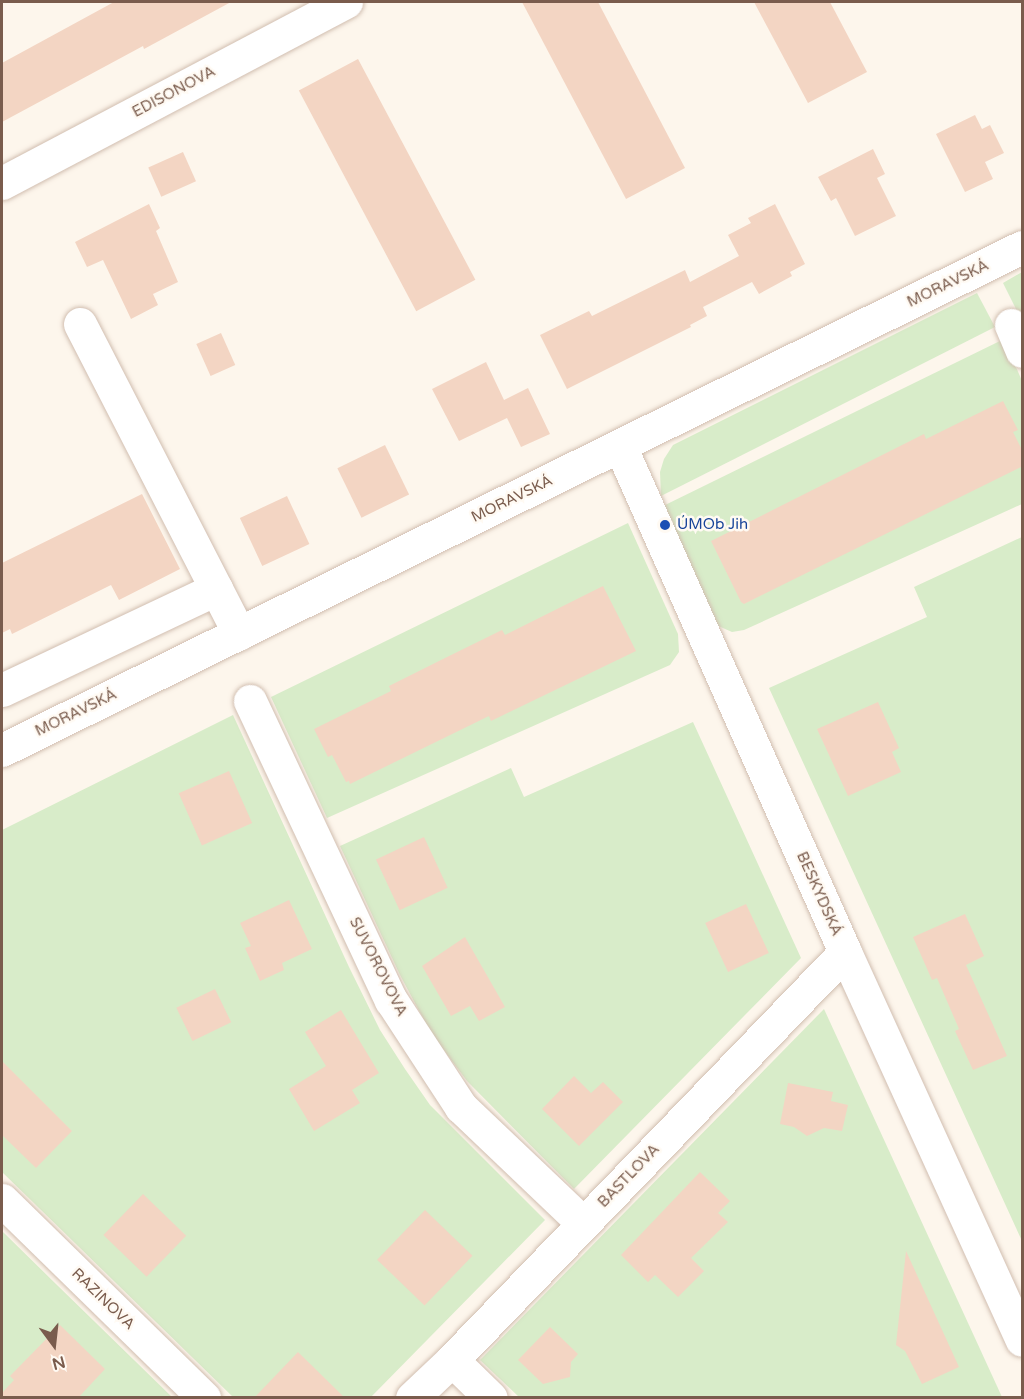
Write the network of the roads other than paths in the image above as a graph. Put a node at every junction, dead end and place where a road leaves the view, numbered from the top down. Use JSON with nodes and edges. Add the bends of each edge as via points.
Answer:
{"nodes":[{"id":1,"x":346,"y":2,"type":"edge"},
{"id":2,"x":2,"y":183,"type":"edge"},
{"id":3,"x":1023,"y":247,"type":"edge"},
{"id":4,"x":80,"y":324,"type":"dead end"},
{"id":5,"x":620,"y":446,"type":"junction"},
{"id":6,"x":216,"y":589,"type":"junction"},
{"id":7,"x":239,"y":633,"type":"junction"},
{"id":8,"x":2,"y":690,"type":"edge"},
{"id":9,"x":250,"y":701,"type":"dead end"},
{"id":10,"x":2,"y":750,"type":"edge"},
{"id":11,"x":845,"y":952,"type":"junction"},
{"id":12,"x":2,"y":1200,"type":"edge"},
{"id":13,"x":583,"y":1223,"type":"junction"},
{"id":14,"x":1023,"y":1340,"type":"edge"},
{"id":15,"x":452,"y":1360,"type":"junction"},
{"id":16,"x":204,"y":1398,"type":"edge"},
{"id":17,"x":412,"y":1398,"type":"edge"},
{"id":18,"x":490,"y":1398,"type":"edge"}],
"edges":[{"from":1,"to":2,"type":"street","name":"EDISONOVA"},
{"from":3,"to":5,"type":"street","name":"MORAVSKÁ"},
{"from":4,"to":6,"type":"street"},
{"from":5,"to":7,"type":"street","name":"MORAVSKÁ"},
{"from":5,"to":11,"type":"street","name":"BESKYDSKÁ"},
{"from":6,"to":7,"type":"street"},
{"from":6,"to":8,"type":"street"},
{"from":7,"to":10,"type":"street","name":"MORAVSKÁ"},
{"from":9,"to":13,"type":"street","name":"SUVOROVOVA","via":[[391,1000],[461,1107]]},
{"from":11,"to":13,"type":"street","name":"BASTLOVA"},
{"from":11,"to":14,"type":"street","name":"BESKYDSKÁ"},
{"from":12,"to":16,"type":"street","name":"RAZINOVA"},
{"from":13,"to":15,"type":"street","name":"BASTLOVA"},
{"from":15,"to":17,"type":"street","name":"BASTLOVA"},
{"from":15,"to":18,"type":"street"}]}
